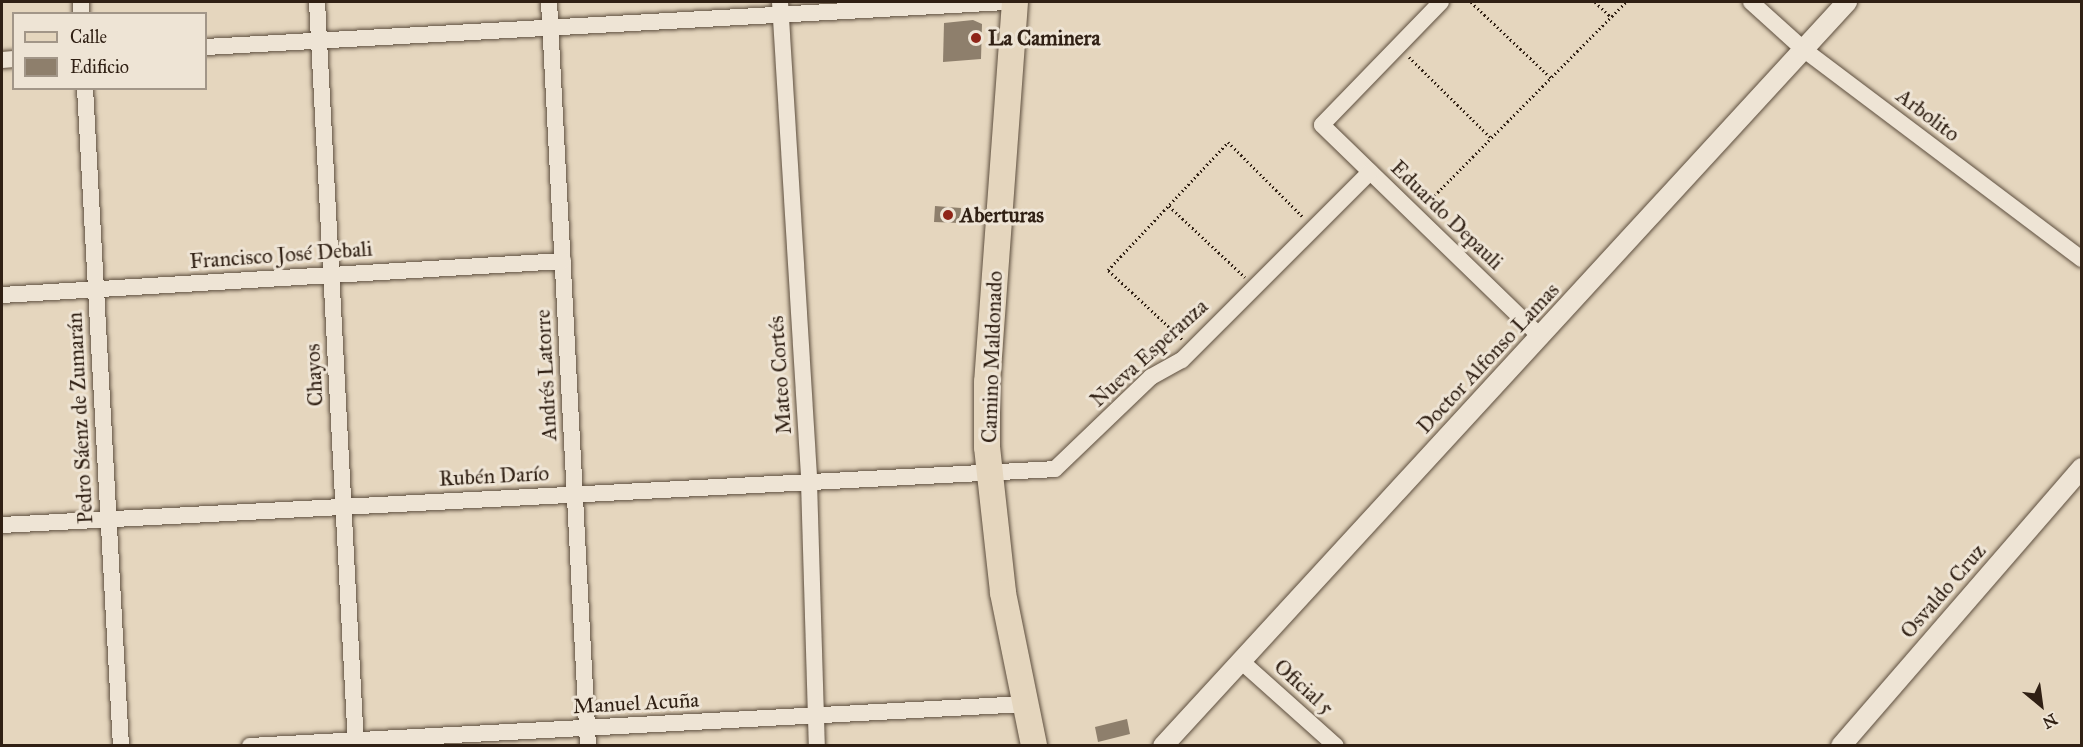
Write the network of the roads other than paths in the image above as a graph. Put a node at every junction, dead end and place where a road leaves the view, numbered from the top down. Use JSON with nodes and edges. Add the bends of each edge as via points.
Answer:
{"nodes":[{"id":1,"x":317,"y":2,"type":"edge"},
{"id":2,"x":549,"y":2,"type":"edge"},
{"id":3,"x":1008,"y":2,"type":"edge"},
{"id":4,"x":1015,"y":2,"type":"edge"},
{"id":5,"x":1441,"y":2,"type":"edge"},
{"id":6,"x":1752,"y":2,"type":"edge"},
{"id":7,"x":1847,"y":2,"type":"edge"},
{"id":8,"x":780,"y":9,"type":"edge"},
{"id":9,"x":551,"y":27,"type":"junction"},
{"id":10,"x":319,"y":40,"type":"junction"},
{"id":11,"x":207,"y":47,"type":"edge"},
{"id":12,"x":1803,"y":49,"type":"junction"},
{"id":13,"x":85,"y":90,"type":"edge"},
{"id":14,"x":1370,"y":172,"type":"junction"},
{"id":15,"x":2082,"y":260,"type":"edge"},
{"id":16,"x":563,"y":261,"type":"junction"},
{"id":17,"x":331,"y":274,"type":"junction"},
{"id":18,"x":96,"y":289,"type":"junction"},
{"id":19,"x":2,"y":295,"type":"edge"},
{"id":20,"x":1541,"y":337,"type":"junction"},
{"id":21,"x":2082,"y":468,"type":"edge"},
{"id":22,"x":989,"y":471,"type":"junction"},
{"id":23,"x":809,"y":482,"type":"junction"},
{"id":24,"x":575,"y":494,"type":"junction"},
{"id":25,"x":343,"y":507,"type":"junction"},
{"id":26,"x":108,"y":519,"type":"junction"},
{"id":27,"x":2,"y":525,"type":"edge"},
{"id":28,"x":1242,"y":662,"type":"junction"},
{"id":29,"x":1025,"y":704,"type":"junction"},
{"id":30,"x":815,"y":716,"type":"junction"},
{"id":31,"x":587,"y":728,"type":"junction"},
{"id":32,"x":356,"y":743,"type":"edge"},
{"id":33,"x":121,"y":746,"type":"edge"},
{"id":34,"x":250,"y":746,"type":"edge"},
{"id":35,"x":588,"y":746,"type":"edge"},
{"id":36,"x":817,"y":746,"type":"edge"},
{"id":37,"x":1034,"y":746,"type":"edge"},
{"id":38,"x":1163,"y":746,"type":"edge"},
{"id":39,"x":1336,"y":746,"type":"edge"},
{"id":40,"x":1841,"y":746,"type":"edge"}],
"edges":[{"from":1,"to":10,"type":"street","name":"Chayos"},
{"from":2,"to":9,"type":"street","name":"Andrés Latorre"},
{"from":3,"to":8,"type":"street"},
{"from":4,"to":22,"type":"main road","name":"Camino Maldonado","via":[[987,382]]},
{"from":5,"to":14,"type":"street","name":"Eduardo Depauli","via":[[1322,125]]},
{"from":6,"to":12,"type":"street","name":"Arbolito"},
{"from":7,"to":12,"type":"street","name":"Doctor Alfonso Lamas"},
{"from":8,"to":9,"type":"street"},
{"from":8,"to":23,"type":"street","name":"Mateo Cortés"},
{"from":9,"to":10,"type":"street"},
{"from":9,"to":16,"type":"street","name":"Andrés Latorre"},
{"from":10,"to":11,"type":"street"},
{"from":10,"to":17,"type":"street","name":"Chayos"},
{"from":12,"to":15,"type":"street","name":"Arbolito"},
{"from":12,"to":20,"type":"street","name":"Doctor Alfonso Lamas"},
{"from":13,"to":18,"type":"street","name":"Pedro Sáenz de Zumarán"},
{"from":14,"to":20,"type":"street","name":"Eduardo Depauli"},
{"from":14,"to":22,"type":"street","name":"Nueva Esperanza","via":[[1192,349],[1151,377],[1061,466],[1048,470]]},
{"from":16,"to":17,"type":"street","name":"Francisco José Debali"},
{"from":16,"to":24,"type":"street","name":"Andrés Latorre"},
{"from":17,"to":18,"type":"street","name":"Francisco José Debali"},
{"from":17,"to":25,"type":"street","name":"Chayos"},
{"from":18,"to":19,"type":"street","name":"Francisco José Debali"},
{"from":18,"to":26,"type":"street","name":"Pedro Sáenz de Zumarán"},
{"from":20,"to":28,"type":"street","name":"Doctor Alfonso Lamas"},
{"from":21,"to":40,"type":"street","name":"Osvaldo Cruz"},
{"from":22,"to":23,"type":"street","name":"Rubén Darío"},
{"from":22,"to":29,"type":"main road","name":"Camino Maldonado","via":[[1004,593]]},
{"from":23,"to":24,"type":"street","name":"Rubén Darío"},
{"from":23,"to":30,"type":"street","name":"Mateo Cortés"},
{"from":24,"to":25,"type":"street","name":"Rubén Darío"},
{"from":24,"to":31,"type":"street","name":"Andrés Latorre"},
{"from":25,"to":26,"type":"street","name":"Rubén Darío"},
{"from":25,"to":32,"type":"street","name":"Chayos"},
{"from":26,"to":27,"type":"street","name":"Rubén Darío"},
{"from":26,"to":33,"type":"street","name":"Pedro Sáenz de Zumarán"},
{"from":28,"to":38,"type":"street","name":"Doctor Alfonso Lamas"},
{"from":28,"to":39,"type":"street","name":"Oficial 5"},
{"from":29,"to":30,"type":"street","name":"Manuel Acuña"},
{"from":29,"to":37,"type":"main road","name":"Camino Maldonado"},
{"from":30,"to":31,"type":"street","name":"Manuel Acuña"},
{"from":30,"to":36,"type":"street","name":"Mateo Cortés"},
{"from":31,"to":32,"type":"street","name":"Manuel Acuña"},
{"from":31,"to":35,"type":"street","name":"Andrés Latorre"},
{"from":32,"to":34,"type":"street","name":"Manuel Acuña"}]}
